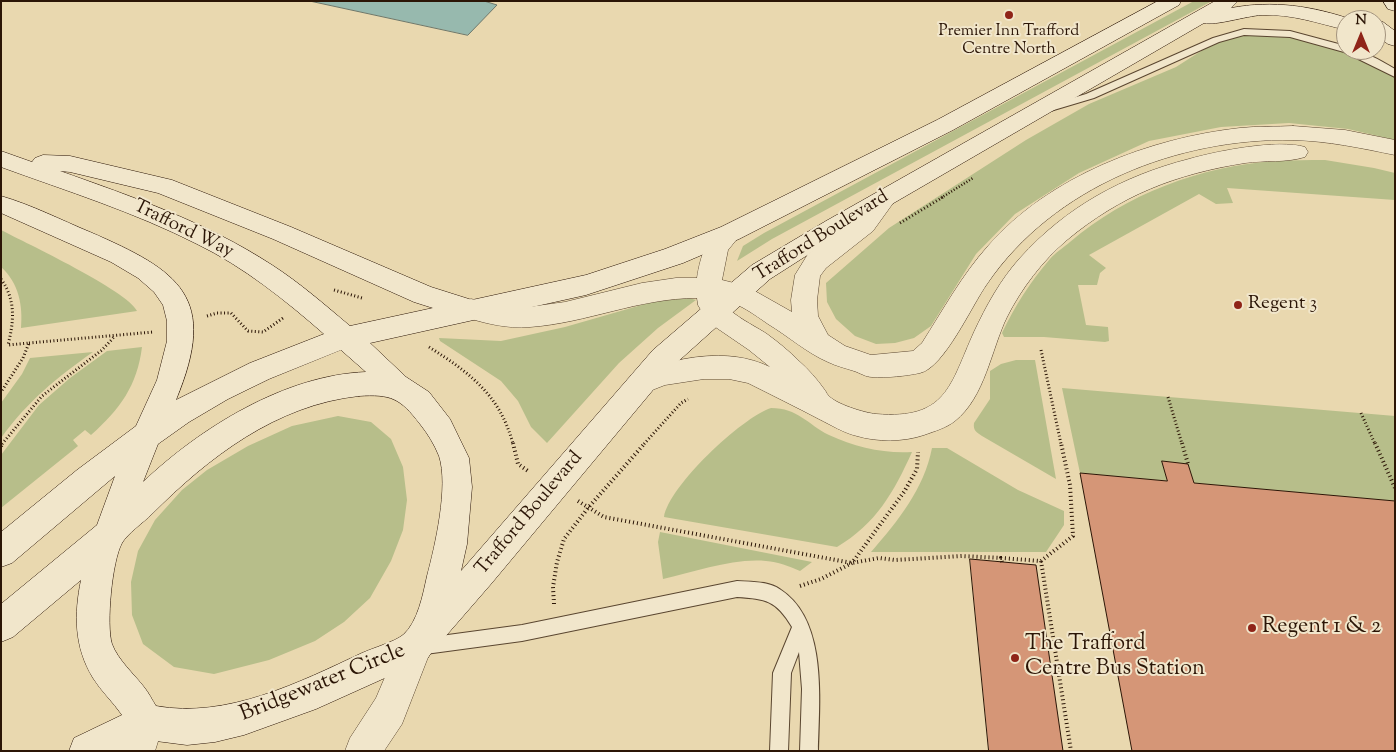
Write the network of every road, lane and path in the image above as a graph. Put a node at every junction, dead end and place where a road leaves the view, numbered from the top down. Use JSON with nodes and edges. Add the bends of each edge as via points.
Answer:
{"nodes":[{"id":1,"x":1172,"y":1,"type":"edge"},
{"id":2,"x":1229,"y":1,"type":"edge"},
{"id":3,"x":1323,"y":1,"type":"edge"},
{"id":4,"x":1392,"y":1,"type":"edge"},
{"id":5,"x":1395,"y":5,"type":"edge"},
{"id":6,"x":1343,"y":10,"type":"edge"},
{"id":7,"x":1336,"y":21,"type":"edge"},
{"id":8,"x":1178,"y":30,"type":"junction"},
{"id":9,"x":1336,"y":46,"type":"edge"},
{"id":10,"x":1371,"y":60,"type":"edge"},
{"id":11,"x":1395,"y":74,"type":"edge"},
{"id":12,"x":1027,"y":115,"type":"junction"},
{"id":13,"x":1395,"y":148,"type":"edge"},
{"id":14,"x":6,"y":160,"type":"edge"},
{"id":15,"x":1395,"y":166,"type":"edge"},
{"id":16,"x":979,"y":174,"type":"dead end"},
{"id":17,"x":884,"y":199,"type":"junction"},
{"id":18,"x":1,"y":204,"type":"edge"},
{"id":19,"x":898,"y":224,"type":"dead end"},
{"id":20,"x":730,"y":234,"type":"junction"},
{"id":21,"x":1,"y":279,"type":"edge"},
{"id":22,"x":326,"y":288,"type":"dead end"},
{"id":23,"x":737,"y":293,"type":"junction"},
{"id":24,"x":367,"y":300,"type":"dead end"},
{"id":25,"x":711,"y":300,"type":"junction"},
{"id":26,"x":471,"y":310,"type":"junction"},
{"id":27,"x":208,"y":315,"type":"dead end"},
{"id":28,"x":273,"y":325,"type":"dead end"},
{"id":29,"x":147,"y":333,"type":"dead end"},
{"id":30,"x":116,"y":335,"type":"junction"},
{"id":31,"x":345,"y":338,"type":"junction"},
{"id":32,"x":29,"y":343,"type":"junction"},
{"id":33,"x":820,"y":345,"type":"junction"},
{"id":34,"x":427,"y":346,"type":"dead end"},
{"id":35,"x":1040,"y":350,"type":"dead end"},
{"id":36,"x":642,"y":382,"type":"junction"},
{"id":37,"x":396,"y":385,"type":"junction"},
{"id":38,"x":1,"y":392,"type":"edge"},
{"id":39,"x":1168,"y":397,"type":"dead end"},
{"id":40,"x":690,"y":398,"type":"dead end"},
{"id":41,"x":821,"y":405,"type":"junction"},
{"id":42,"x":1361,"y":413,"type":"dead end"},
{"id":43,"x":919,"y":424,"type":"junction"},
{"id":44,"x":146,"y":435,"type":"junction"},
{"id":45,"x":1,"y":446,"type":"edge"},
{"id":46,"x":1188,"y":464,"type":"dead end"},
{"id":47,"x":524,"y":468,"type":"dead end"},
{"id":48,"x":1395,"y":488,"type":"edge"},
{"id":49,"x":588,"y":508,"type":"junction"},
{"id":50,"x":110,"y":534,"type":"junction"},
{"id":51,"x":1,"y":552,"type":"edge"},
{"id":52,"x":1040,"y":561,"type":"junction"},
{"id":53,"x":852,"y":563,"type":"junction"},
{"id":54,"x":775,"y":595,"type":"junction"},
{"id":55,"x":1,"y":625,"type":"edge"},
{"id":56,"x":556,"y":625,"type":"junction"},
{"id":57,"x":800,"y":626,"type":"junction"},
{"id":58,"x":421,"y":639,"type":"junction"},
{"id":59,"x":141,"y":736,"type":"edge"},
{"id":60,"x":87,"y":751,"type":"edge"},
{"id":61,"x":363,"y":751,"type":"edge"},
{"id":62,"x":779,"y":751,"type":"edge"},
{"id":63,"x":809,"y":751,"type":"edge"},
{"id":64,"x":1070,"y":751,"type":"edge"}],
"edges":[{"from":1,"to":20,"type":"street","name":"Trafford Boulevard","via":[[945,125]]},
{"from":2,"to":8,"type":"street","name":"Trafford Boulevard"},
{"from":3,"to":6,"type":"street"},
{"from":4,"to":5,"type":"street"},
{"from":7,"to":8,"type":"street","via":[[1300,11],[1254,9],[1233,12]]},
{"from":8,"to":12,"type":"street","name":"Trafford Boulevard"},
{"from":9,"to":12,"type":"lane","via":[[1276,32],[1230,35],[1090,96]]},
{"from":10,"to":11,"type":"lane"},
{"from":12,"to":17,"type":"street","name":"Trafford Boulevard"},
{"from":13,"to":33,"type":"street","via":[[1335,136],[1257,134],[1183,146],[1144,157],[1065,194],[1010,239],[987,263],[932,351],[920,362],[870,366]]},
{"from":14,"to":26,"type":"street","via":[[70,164],[164,186],[282,232],[423,295]]},
{"from":14,"to":31,"type":"street","name":"Trafford Way","via":[[148,211],[207,238],[294,293]]},
{"from":15,"to":43,"type":"street","via":[[1306,152],[1243,155],[1209,160],[1154,176],[1110,196],[1055,236],[1032,260],[1000,306],[966,384],[953,405],[932,420]]},
{"from":16,"to":19,"type":"path"},
{"from":17,"to":23,"type":"street","name":"Trafford Boulevard","via":[[761,272]]},
{"from":17,"to":33,"type":"street","via":[[865,225],[817,261],[808,275],[805,316]]},
{"from":18,"to":44,"type":"street","via":[[124,258],[164,286],[177,310],[181,339],[172,380]]},
{"from":20,"to":25,"type":"street","via":[[719,243],[713,257]]},
{"from":20,"to":26,"type":"street","name":"Trafford Boulevard","via":[[586,285]]},
{"from":21,"to":32,"type":"path","via":[[14,310],[8,345]]},
{"from":22,"to":24,"type":"path"},
{"from":23,"to":25,"type":"street","name":"Trafford Boulevard"},
{"from":23,"to":33,"type":"street"},
{"from":25,"to":26,"type":"street","via":[[676,288],[529,317]]},
{"from":25,"to":36,"type":"street","name":"Trafford Boulevard"},
{"from":25,"to":41,"type":"street","via":[[792,369]]},
{"from":26,"to":31,"type":"street","name":"Trafford Boulevard"},
{"from":27,"to":28,"type":"path","via":[[231,313],[248,331],[263,332]]},
{"from":29,"to":30,"type":"path"},
{"from":30,"to":32,"type":"path"},
{"from":30,"to":45,"type":"path","via":[[102,350],[42,396]]},
{"from":31,"to":37,"type":"street"},
{"from":31,"to":44,"type":"street","via":[[249,375]]},
{"from":32,"to":38,"type":"path"},
{"from":34,"to":47,"type":"path","via":[[468,373],[490,394],[504,418],[518,464]]},
{"from":35,"to":52,"type":"path","via":[[1070,485],[1073,536]]},
{"from":36,"to":41,"type":"street","via":[[680,370],[729,368],[753,372]]},
{"from":36,"to":58,"type":"street","name":"Trafford Boulevard"},
{"from":37,"to":50,"type":"street","via":[[356,385],[323,391],[289,401],[246,421],[178,469]]},
{"from":37,"to":58,"type":"street","via":[[419,401],[440,428],[454,458],[457,487],[451,544]]},
{"from":39,"to":46,"type":"path"},
{"from":40,"to":49,"type":"path","via":[[681,402]]},
{"from":41,"to":43,"type":"street","via":[[843,418],[871,427]]},
{"from":42,"to":48,"type":"path"},
{"from":43,"to":53,"type":"path","via":[[917,469]]},
{"from":44,"to":50,"type":"street"},
{"from":44,"to":51,"type":"street"},
{"from":49,"to":53,"type":"path","via":[[604,517],[646,526]]},
{"from":49,"to":56,"type":"path","via":[[564,539],[557,562],[554,588]]},
{"from":50,"to":55,"type":"street"},
{"from":50,"to":59,"type":"street","via":[[94,591],[92,615],[96,643],[109,675],[130,697]]},
{"from":52,"to":53,"type":"path","via":[[962,556],[879,558]]},
{"from":52,"to":64,"type":"path"},
{"from":53,"to":54,"type":"path","via":[[821,579]]},
{"from":54,"to":56,"type":"lane","via":[[737,589]]},
{"from":54,"to":57,"type":"lane"},
{"from":56,"to":58,"type":"lane","via":[[522,633]]},
{"from":57,"to":62,"type":"lane","via":[[782,673]]},
{"from":57,"to":63,"type":"lane","via":[[810,670]]},
{"from":58,"to":59,"type":"street","name":"Bridgewater Circle","via":[[283,704],[232,721]]},
{"from":58,"to":61,"type":"street","via":[[389,711]]},
{"from":59,"to":60,"type":"street"}]}
